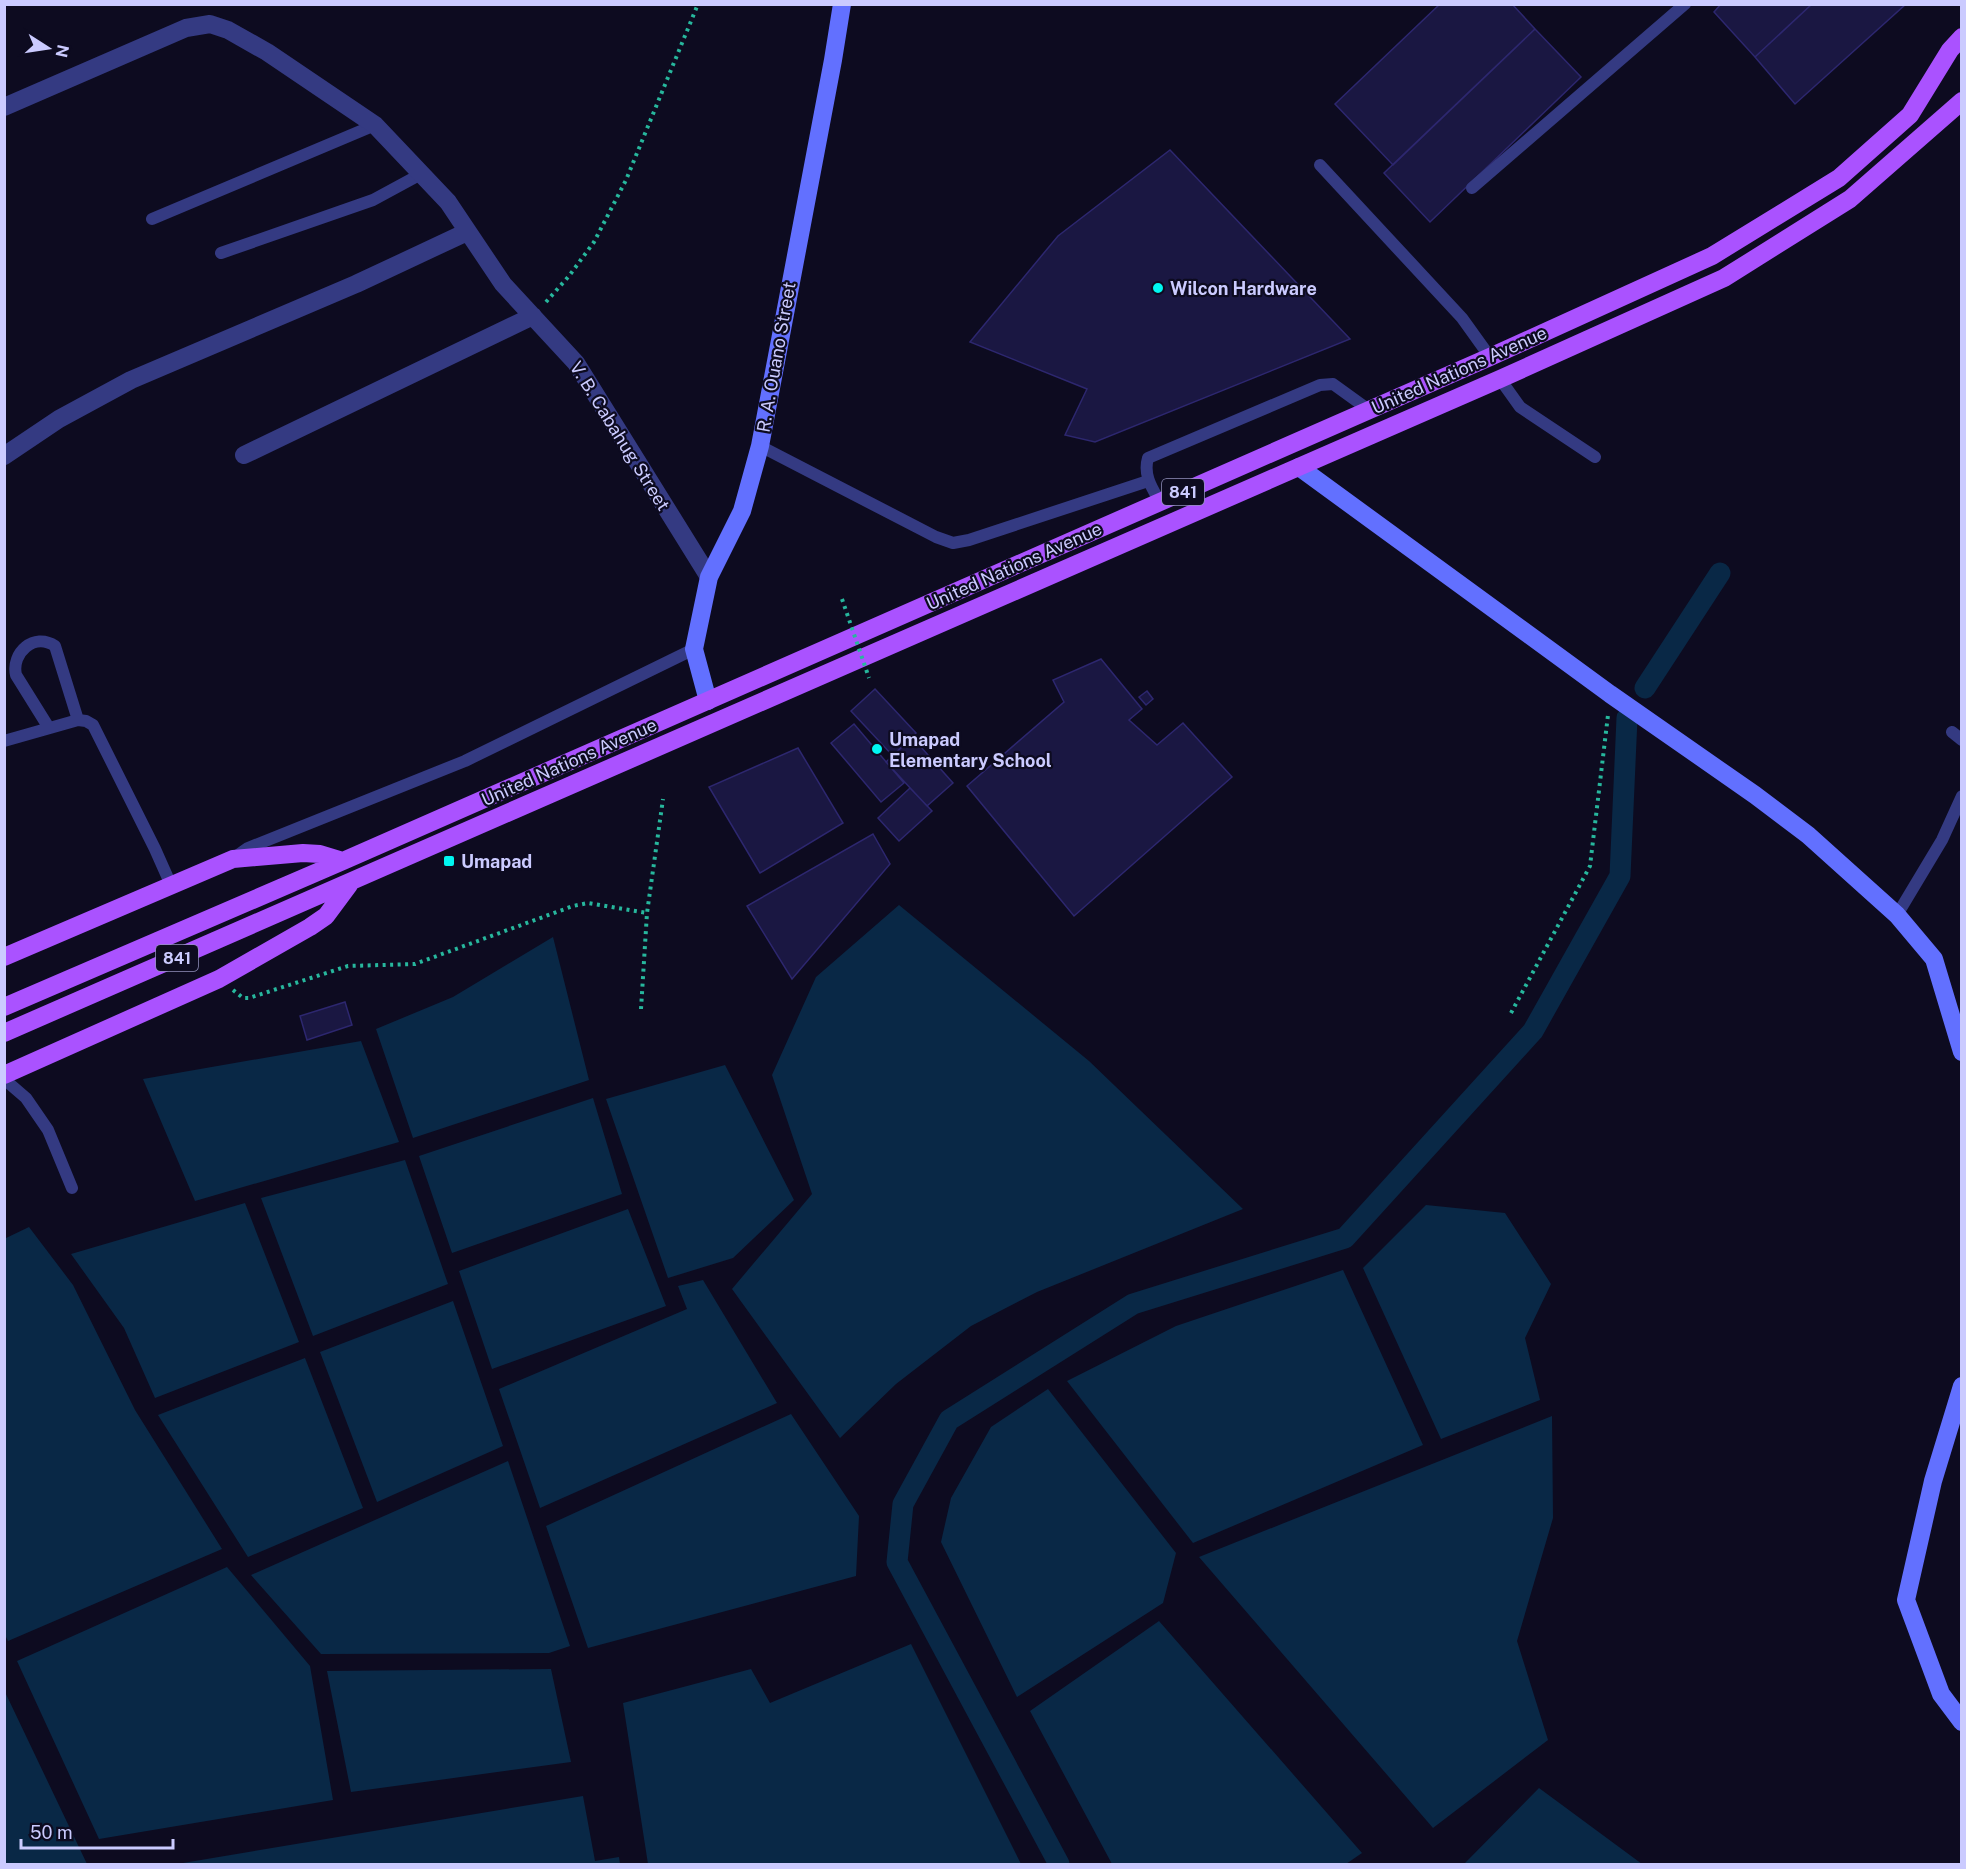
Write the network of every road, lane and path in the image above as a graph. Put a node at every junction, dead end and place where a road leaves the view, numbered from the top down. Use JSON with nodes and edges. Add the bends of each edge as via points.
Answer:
{"nodes":[{"id":1,"x":698,"y":4,"type":"edge"},
{"id":2,"x":842,"y":4,"type":"edge"},
{"id":3,"x":1685,"y":4,"type":"edge"},
{"id":4,"x":1962,"y":37,"type":"edge"},
{"id":5,"x":1962,"y":101,"type":"edge"},
{"id":6,"x":4,"y":107,"type":"edge"},
{"id":7,"x":375,"y":125,"type":"junction"},
{"id":8,"x":1320,"y":165,"type":"dead end"},
{"id":9,"x":421,"y":174,"type":"junction"},
{"id":10,"x":1472,"y":188,"type":"dead end"},
{"id":11,"x":152,"y":219,"type":"dead end"},
{"id":12,"x":467,"y":232,"type":"junction"},
{"id":13,"x":221,"y":253,"type":"dead end"},
{"id":14,"x":533,"y":316,"type":"junction"},
{"id":15,"x":1490,"y":357,"type":"junction"},
{"id":16,"x":1500,"y":379,"type":"junction"},
{"id":17,"x":1369,"y":410,"type":"junction"},
{"id":18,"x":760,"y":446,"type":"junction"},
{"id":19,"x":244,"y":455,"type":"dead end"},
{"id":20,"x":4,"y":456,"type":"edge"},
{"id":21,"x":1595,"y":457,"type":"dead end"},
{"id":22,"x":1299,"y":467,"type":"junction"},
{"id":23,"x":1148,"y":481,"type":"junction"},
{"id":24,"x":1160,"y":502,"type":"junction"},
{"id":25,"x":709,"y":577,"type":"junction"},
{"id":26,"x":842,"y":598,"type":"dead end"},
{"id":27,"x":694,"y":648,"type":"junction"},
{"id":28,"x":869,"y":678,"type":"dead end"},
{"id":29,"x":1610,"y":694,"type":"junction"},
{"id":30,"x":708,"y":701,"type":"junction"},
{"id":31,"x":78,"y":720,"type":"junction"},
{"id":32,"x":50,"y":728,"type":"junction"},
{"id":33,"x":1952,"y":732,"type":"dead end"},
{"id":34,"x":1962,"y":740,"type":"edge"},
{"id":35,"x":4,"y":741,"type":"edge"},
{"id":36,"x":1962,"y":796,"type":"edge"},
{"id":37,"x":663,"y":799,"type":"dead end"},
{"id":38,"x":233,"y":859,"type":"junction"},
{"id":39,"x":343,"y":861,"type":"junction"},
{"id":40,"x":350,"y":883,"type":"junction"},
{"id":41,"x":171,"y":885,"type":"junction"},
{"id":42,"x":647,"y":913,"type":"junction"},
{"id":43,"x":1897,"y":915,"type":"junction"},
{"id":44,"x":4,"y":957,"type":"edge"},
{"id":45,"x":219,"y":979,"type":"junction"},
{"id":46,"x":4,"y":1008,"type":"edge"},
{"id":47,"x":641,"y":1008,"type":"dead end"},
{"id":48,"x":1511,"y":1013,"type":"dead end"},
{"id":49,"x":4,"y":1033,"type":"edge"},
{"id":50,"x":1962,"y":1052,"type":"edge"},
{"id":51,"x":4,"y":1077,"type":"edge"},
{"id":52,"x":72,"y":1188,"type":"dead end"},
{"id":53,"x":1962,"y":1386,"type":"edge"},
{"id":54,"x":1962,"y":1722,"type":"edge"}],
"edges":[{"from":1,"to":14,"type":"path","via":[[626,180],[594,242]]},
{"from":2,"to":18,"type":"street","name":"R. A. Ouano Street"},
{"from":3,"to":10,"type":"lane"},
{"from":4,"to":15,"type":"main road","name":"United Nations Avenue","number":"841","via":[[1910,115],[1839,178],[1712,256]]},
{"from":5,"to":16,"type":"main road","name":"United Nations Avenue","number":"841","via":[[1850,199],[1724,278]]},
{"from":6,"to":7,"type":"street","name":"V. B. Cabahug Street","via":[[186,28],[210,24],[267,52]]},
{"from":7,"to":9,"type":"street","name":"V. B. Cabahug Street"},
{"from":7,"to":11,"type":"lane"},
{"from":8,"to":15,"type":"lane","via":[[1462,318]]},
{"from":9,"to":12,"type":"street","name":"V. B. Cabahug Street","via":[[448,202]]},
{"from":9,"to":13,"type":"lane","via":[[373,200]]},
{"from":12,"to":14,"type":"street","name":"V. B. Cabahug Street","via":[[503,284]]},
{"from":12,"to":20,"type":"street","via":[[131,380],[59,419]]},
{"from":14,"to":19,"type":"street"},
{"from":14,"to":25,"type":"street","name":"V. B. Cabahug Street","via":[[576,363]]},
{"from":15,"to":17,"type":"main road","name":"United Nations Avenue","number":"841"},
{"from":16,"to":21,"type":"lane","via":[[1520,407]]},
{"from":16,"to":22,"type":"main road","name":"United Nations Avenue","number":"841"},
{"from":17,"to":23,"type":"lane","via":[[1333,384],[1320,385],[1148,458]]},
{"from":17,"to":24,"type":"main road","name":"United Nations Avenue","number":"841"},
{"from":18,"to":23,"type":"lane","via":[[953,543]]},
{"from":18,"to":25,"type":"street","name":"R. A. Ouano Street","via":[[742,511]]},
{"from":22,"to":29,"type":"street"},
{"from":22,"to":40,"type":"main road","name":"United Nations Avenue","number":"841"},
{"from":23,"to":24,"type":"lane"},
{"from":24,"to":30,"type":"main road","name":"United Nations Avenue","number":"841"},
{"from":25,"to":27,"type":"street","name":"R. A. Ouano Street"},
{"from":26,"to":28,"type":"path","bridge":true},
{"from":27,"to":30,"type":"street","name":"R. A. Ouano Street"},
{"from":27,"to":38,"type":"lane","via":[[465,761],[248,848]]},
{"from":29,"to":43,"type":"street","via":[[1808,835]]},
{"from":29,"to":48,"type":"path","via":[[1590,866]]},
{"from":30,"to":39,"type":"main road","name":"United Nations Avenue","number":"841"},
{"from":31,"to":32,"type":"lane"},
{"from":31,"to":32,"type":"lane","via":[[55,646],[33,642],[19,654],[16,675]]},
{"from":31,"to":41,"type":"lane","via":[[93,725]]},
{"from":32,"to":35,"type":"lane"},
{"from":33,"to":34,"type":"lane"},
{"from":36,"to":43,"type":"lane","via":[[1942,840]]},
{"from":37,"to":42,"type":"path"},
{"from":38,"to":39,"type":"main road","via":[[303,853]]},
{"from":38,"to":41,"type":"main road"},
{"from":39,"to":46,"type":"main road","name":"United Nations Avenue","number":"841"},
{"from":40,"to":45,"type":"main road","via":[[326,916]]},
{"from":40,"to":49,"type":"main road","name":"United Nations Avenue","number":"841"},
{"from":41,"to":44,"type":"main road"},
{"from":42,"to":45,"type":"path","via":[[588,903],[573,906],[415,964],[348,966],[249,998],[243,998]]},
{"from":42,"to":47,"type":"path"},
{"from":43,"to":50,"type":"street","via":[[1934,959]]},
{"from":45,"to":51,"type":"main road"},
{"from":51,"to":52,"type":"lane","via":[[27,1098],[48,1130]]},
{"from":53,"to":54,"type":"street","via":[[1933,1481],[1906,1600],[1941,1694]]}]}
